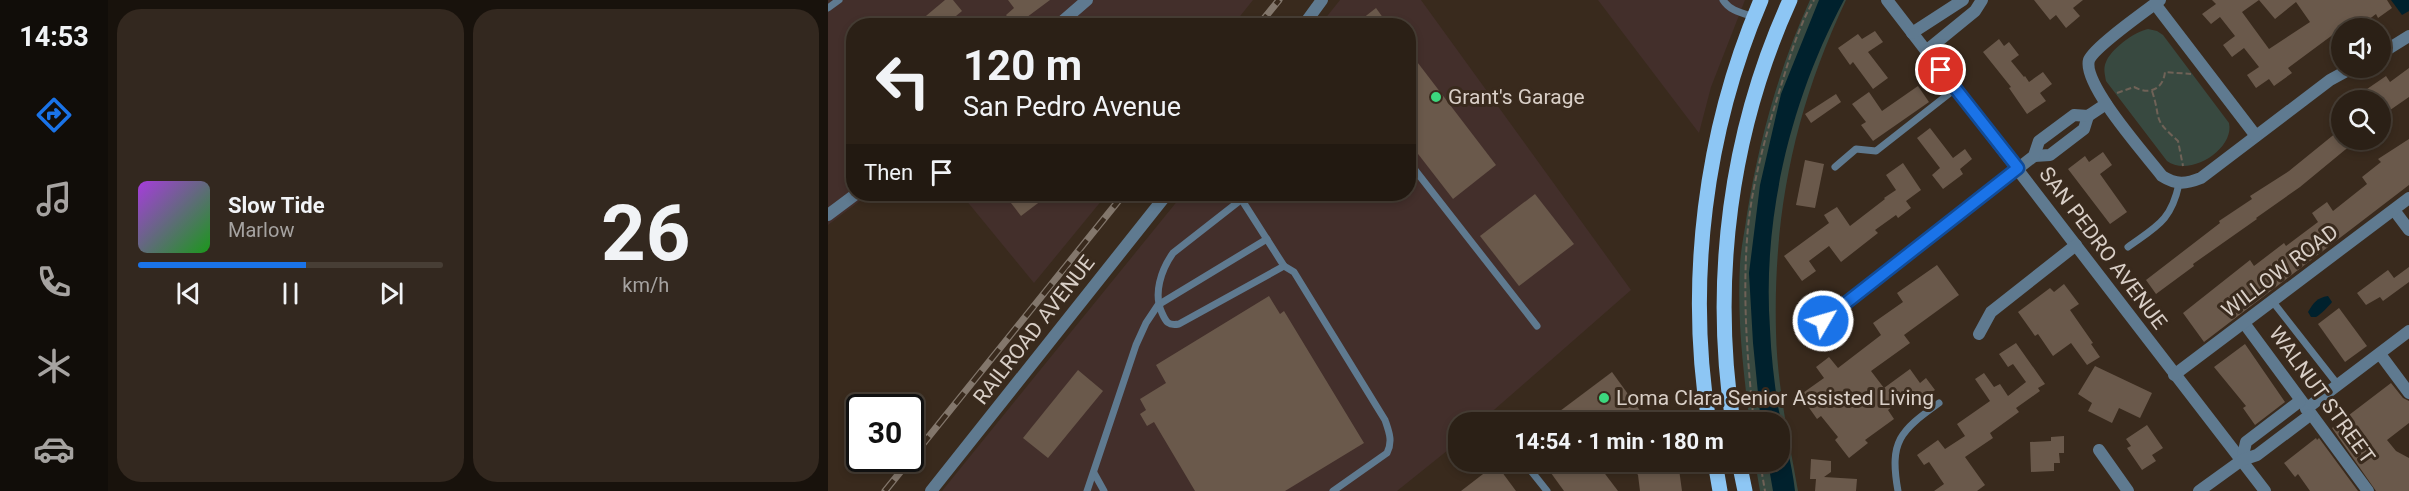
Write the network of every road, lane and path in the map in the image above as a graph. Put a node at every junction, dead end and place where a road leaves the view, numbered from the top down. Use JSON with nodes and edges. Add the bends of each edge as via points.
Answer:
{"nodes":[{"id":1,"x":839,"y":0,"type":"edge"},
{"id":2,"x":1087,"y":0,"type":"edge"},
{"id":3,"x":1322,"y":0,"type":"edge"},
{"id":4,"x":1723,"y":0,"type":"edge"},
{"id":5,"x":1761,"y":0,"type":"edge"},
{"id":6,"x":1790,"y":0,"type":"edge"},
{"id":7,"x":1814,"y":0,"type":"edge"},
{"id":8,"x":1887,"y":0,"type":"edge"},
{"id":9,"x":1962,"y":0,"type":"edge"},
{"id":10,"x":1982,"y":0,"type":"edge"},
{"id":11,"x":2157,"y":2,"type":"edge"},
{"id":12,"x":828,"y":8,"type":"edge"},
{"id":13,"x":1754,"y":17,"type":"junction"},
{"id":14,"x":1066,"y":18,"type":"edge"},
{"id":15,"x":1309,"y":18,"type":"edge"},
{"id":16,"x":1912,"y":33,"type":"junction"},
{"id":17,"x":2409,"y":36,"type":"edge"},
{"id":18,"x":2391,"y":47,"type":"edge"},
{"id":19,"x":1926,"y":51,"type":"junction"},
{"id":20,"x":2191,"y":74,"type":"dead end"},
{"id":21,"x":2334,"y":78,"type":"edge"},
{"id":22,"x":1955,"y":89,"type":"junction"},
{"id":23,"x":2152,"y":91,"type":"junction"},
{"id":24,"x":2116,"y":93,"type":"dead end"},
{"id":25,"x":2106,"y":104,"type":"junction"},
{"id":26,"x":2088,"y":116,"type":"junction"},
{"id":27,"x":2256,"y":136,"type":"junction"},
{"id":28,"x":2034,"y":156,"type":"junction"},
{"id":29,"x":2183,"y":166,"type":"dead end"},
{"id":30,"x":1834,"y":167,"type":"dead end"},
{"id":31,"x":2018,"y":168,"type":"junction"},
{"id":32,"x":1416,"y":171,"type":"edge"},
{"id":33,"x":2179,"y":184,"type":"junction"},
{"id":34,"x":2409,"y":198,"type":"edge"},
{"id":35,"x":846,"y":201,"type":"edge"},
{"id":36,"x":1162,"y":201,"type":"edge"},
{"id":37,"x":1234,"y":201,"type":"edge"},
{"id":38,"x":1243,"y":201,"type":"edge"},
{"id":39,"x":2394,"y":210,"type":"junction"},
{"id":40,"x":828,"y":214,"type":"edge"},
{"id":41,"x":2409,"y":230,"type":"edge"},
{"id":42,"x":1267,"y":239,"type":"junction"},
{"id":43,"x":2076,"y":245,"type":"junction"},
{"id":44,"x":2127,"y":247,"type":"dead end"},
{"id":45,"x":1284,"y":266,"type":"junction"},
{"id":46,"x":2273,"y":302,"type":"junction"},
{"id":47,"x":1158,"y":305,"type":"junction"},
{"id":48,"x":1823,"y":321,"type":"dead end"},
{"id":49,"x":2244,"y":323,"type":"junction"},
{"id":50,"x":1537,"y":326,"type":"dead end"},
{"id":51,"x":2409,"y":331,"type":"edge"},
{"id":52,"x":1979,"y":334,"type":"dead end"},
{"id":53,"x":2380,"y":354,"type":"junction"},
{"id":54,"x":2174,"y":375,"type":"junction"},
{"id":55,"x":2338,"y":385,"type":"junction"},
{"id":56,"x":2409,"y":393,"type":"edge"},
{"id":57,"x":1939,"y":403,"type":"dead end"},
{"id":58,"x":2305,"y":408,"type":"junction"},
{"id":59,"x":1707,"y":412,"type":"edge"},
{"id":60,"x":1732,"y":412,"type":"edge"},
{"id":61,"x":1753,"y":412,"type":"edge"},
{"id":62,"x":2099,"y":450,"type":"dead end"},
{"id":63,"x":2242,"y":460,"type":"junction"},
{"id":64,"x":1532,"y":472,"type":"edge"},
{"id":65,"x":1717,"y":472,"type":"edge"},
{"id":66,"x":1741,"y":472,"type":"edge"},
{"id":67,"x":1762,"y":472,"type":"edge"},
{"id":68,"x":1094,"y":473,"type":"junction"},
{"id":69,"x":935,"y":490,"type":"edge"},
{"id":70,"x":1088,"y":491,"type":"edge"},
{"id":71,"x":1104,"y":491,"type":"edge"},
{"id":72,"x":1333,"y":491,"type":"edge"},
{"id":73,"x":1547,"y":491,"type":"edge"},
{"id":74,"x":1720,"y":491,"type":"edge"},
{"id":75,"x":1745,"y":491,"type":"edge"},
{"id":76,"x":1765,"y":491,"type":"edge"},
{"id":77,"x":1898,"y":491,"type":"edge"},
{"id":78,"x":2128,"y":491,"type":"edge"},
{"id":79,"x":2199,"y":491,"type":"edge"},
{"id":80,"x":2265,"y":491,"type":"edge"},
{"id":81,"x":2368,"y":491,"type":"edge"}],
"edges":[{"from":1,"to":12,"type":"lane"},
{"from":2,"to":14,"type":"street"},
{"from":3,"to":15,"type":"street"},
{"from":4,"to":13,"type":"lane","via":[[1734,10]]},
{"from":5,"to":13,"type":"main road"},
{"from":6,"to":60,"type":"main road","via":[[1758,84],[1731,203],[1724,304]]},
{"from":7,"to":61,"type":"path","via":[[1789,61],[1763,145],[1749,226],[1745,306]]},
{"from":8,"to":16,"type":"street","name":"SAN PEDRO AVENUE"},
{"from":9,"to":16,"type":"street"},
{"from":10,"to":19,"type":"street","via":[[1975,11]]},
{"from":11,"to":25,"type":"street","via":[[2098,48],[2090,59],[2091,81]]},
{"from":11,"to":27,"type":"street"},
{"from":13,"to":59,"type":"main road","via":[[1727,100],[1707,197],[1700,305]]},
{"from":16,"to":19,"type":"street","name":"SAN PEDRO AVENUE"},
{"from":17,"to":18,"type":"street"},
{"from":19,"to":22,"type":"street","name":"SAN PEDRO AVENUE"},
{"from":20,"to":23,"type":"path","via":[[2165,72],[2162,84]]},
{"from":21,"to":27,"type":"street"},
{"from":22,"to":30,"type":"lane","via":[[1876,151],[1856,149]]},
{"from":22,"to":31,"type":"street","name":"SAN PEDRO AVENUE"},
{"from":23,"to":24,"type":"path","via":[[2134,87]]},
{"from":23,"to":29,"type":"path","via":[[2159,122],[2178,141]]},
{"from":25,"to":26,"type":"street"},
{"from":25,"to":33,"type":"street","via":[[2162,176]]},
{"from":26,"to":28,"type":"street","via":[[2084,129],[2050,155]]},
{"from":26,"to":28,"type":"street","via":[[2074,115],[2039,141]]},
{"from":27,"to":33,"type":"street","via":[[2201,177]]},
{"from":28,"to":31,"type":"street"},
{"from":31,"to":43,"type":"street","name":"SAN PEDRO AVENUE"},
{"from":31,"to":48,"type":"street"},
{"from":32,"to":50,"type":"lane"},
{"from":33,"to":44,"type":"lane","via":[[2175,203],[2160,225]]},
{"from":34,"to":39,"type":"street","name":"WILLOW ROAD"},
{"from":35,"to":40,"type":"street"},
{"from":36,"to":69,"type":"street","name":"RAILROAD AVENUE"},
{"from":37,"to":47,"type":"lane","via":[[1167,261],[1157,291]]},
{"from":38,"to":42,"type":"lane"},
{"from":39,"to":41,"type":"street"},
{"from":39,"to":46,"type":"street","name":"WILLOW ROAD"},
{"from":42,"to":45,"type":"lane"},
{"from":42,"to":47,"type":"lane"},
{"from":43,"to":52,"type":"street","via":[[1991,312]]},
{"from":43,"to":54,"type":"street","name":"SAN PEDRO AVENUE"},
{"from":45,"to":47,"type":"lane","via":[[1179,324],[1171,326],[1166,322]]},
{"from":45,"to":72,"type":"lane","via":[[1294,272],[1385,420],[1390,436],[1391,445],[1379,461]]},
{"from":46,"to":49,"type":"street","name":"WILLOW ROAD"},
{"from":46,"to":55,"type":"lane"},
{"from":47,"to":68,"type":"lane","via":[[1136,345]]},
{"from":49,"to":54,"type":"street","name":"WILLOW ROAD"},
{"from":49,"to":58,"type":"street","name":"WALNUT STREET"},
{"from":51,"to":53,"type":"street"},
{"from":53,"to":55,"type":"street"},
{"from":53,"to":56,"type":"street"},
{"from":54,"to":63,"type":"street","name":"SAN PEDRO AVENUE"},
{"from":55,"to":58,"type":"street"},
{"from":57,"to":77,"type":"lane","via":[[1910,424],[1896,444],[1894,471]]},
{"from":58,"to":63,"type":"street","via":[[2258,455]]},
{"from":58,"to":81,"type":"street","name":"WALNUT STREET"},
{"from":62,"to":78,"type":"street"},
{"from":63,"to":79,"type":"street"},
{"from":63,"to":80,"type":"street","name":"SAN PEDRO AVENUE"},
{"from":64,"to":73,"type":"lane"},
{"from":65,"to":74,"type":"main road"},
{"from":66,"to":75,"type":"main road"},
{"from":67,"to":76,"type":"path"},
{"from":68,"to":70,"type":"lane"},
{"from":68,"to":71,"type":"lane"}]}
